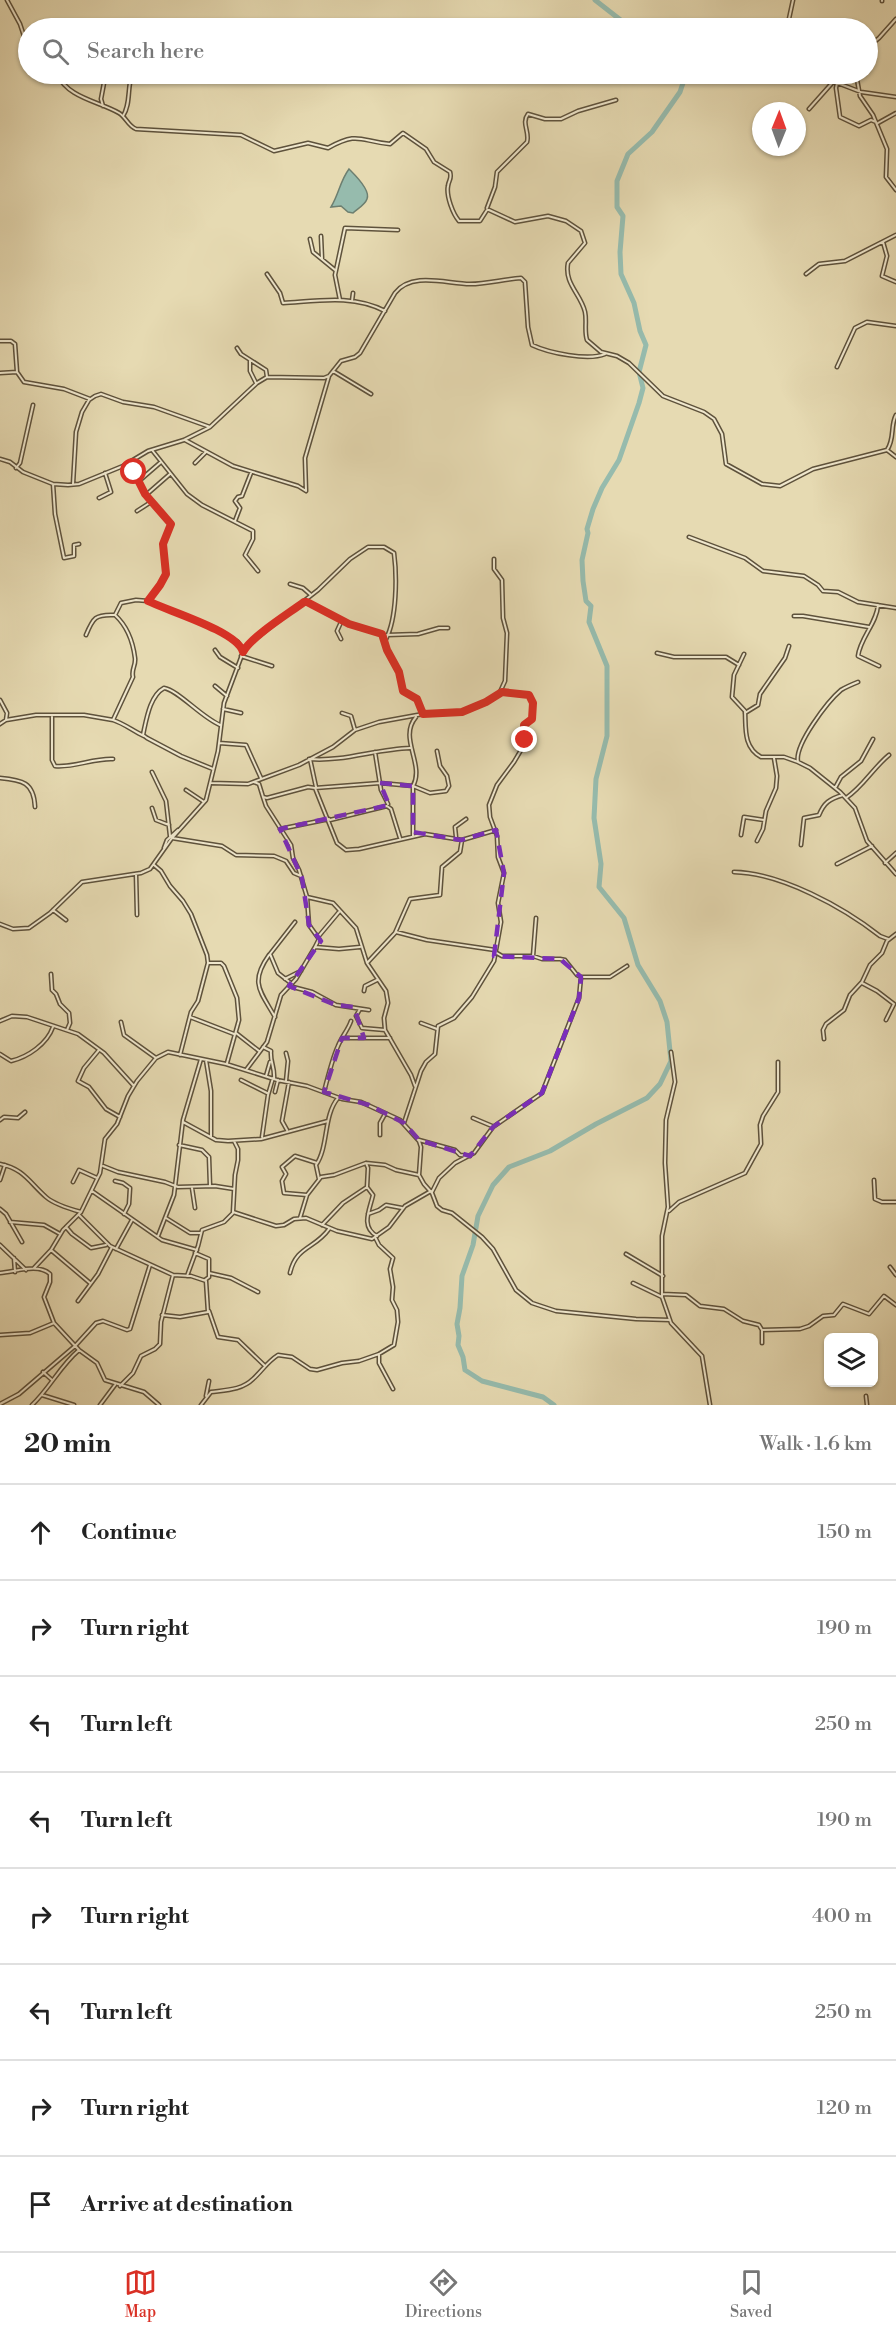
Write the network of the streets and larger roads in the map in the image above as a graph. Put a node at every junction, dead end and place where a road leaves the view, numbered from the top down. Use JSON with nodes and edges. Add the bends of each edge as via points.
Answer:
{"nodes":[{"id":1,"x":7,"y":0,"type":"edge"},
{"id":2,"x":793,"y":0,"type":"edge"},
{"id":3,"x":789,"y":18,"type":"edge"},
{"id":4,"x":896,"y":19,"type":"edge"},
{"id":5,"x":18,"y":20,"type":"edge"},
{"id":6,"x":878,"y":39,"type":"edge"},
{"id":7,"x":64,"y":84,"type":"edge"},
{"id":8,"x":104,"y":84,"type":"edge"},
{"id":9,"x":129,"y":84,"type":"edge"},
{"id":10,"x":833,"y":84,"type":"edge"},
{"id":11,"x":835,"y":84,"type":"edge"},
{"id":12,"x":840,"y":84,"type":"edge"},
{"id":13,"x":857,"y":84,"type":"edge"},
{"id":14,"x":857,"y":90,"type":"junction"},
{"id":15,"x":896,"y":97,"type":"edge"},
{"id":16,"x":616,"y":100,"type":"dead end"},
{"id":17,"x":103,"y":106,"type":"junction"},
{"id":18,"x":809,"y":109,"type":"dead end"},
{"id":19,"x":896,"y":113,"type":"edge"},
{"id":20,"x":123,"y":116,"type":"junction"},
{"id":21,"x":876,"y":123,"type":"junction"},
{"id":22,"x":896,"y":190,"type":"edge"},
{"id":23,"x":487,"y":210,"type":"junction"},
{"id":24,"x":398,"y":230,"type":"dead end"},
{"id":25,"x":896,"y":235,"type":"edge"},
{"id":26,"x":321,"y":236,"type":"dead end"},
{"id":27,"x":310,"y":239,"type":"dead end"},
{"id":28,"x":883,"y":242,"type":"junction"},
{"id":29,"x":322,"y":260,"type":"junction"},
{"id":30,"x":336,"y":270,"type":"junction"},
{"id":31,"x":267,"y":274,"type":"dead end"},
{"id":32,"x":806,"y":274,"type":"dead end"},
{"id":33,"x":896,"y":282,"type":"edge"},
{"id":34,"x":353,"y":293,"type":"dead end"},
{"id":35,"x":340,"y":300,"type":"junction"},
{"id":36,"x":352,"y":301,"type":"junction"},
{"id":37,"x":385,"y":311,"type":"junction"},
{"id":38,"x":896,"y":326,"type":"edge"},
{"id":39,"x":0,"y":342,"type":"edge"},
{"id":40,"x":237,"y":348,"type":"dead end"},
{"id":41,"x":605,"y":354,"type":"junction"},
{"id":42,"x":250,"y":361,"type":"junction"},
{"id":43,"x":837,"y":367,"type":"dead end"},
{"id":44,"x":333,"y":371,"type":"junction"},
{"id":45,"x":17,"y":372,"type":"junction"},
{"id":46,"x":0,"y":373,"type":"edge"},
{"id":47,"x":267,"y":376,"type":"junction"},
{"id":48,"x":329,"y":376,"type":"junction"},
{"id":49,"x":256,"y":383,"type":"junction"},
{"id":50,"x":371,"y":394,"type":"dead end"},
{"id":51,"x":90,"y":399,"type":"junction"},
{"id":52,"x":33,"y":405,"type":"dead end"},
{"id":53,"x":896,"y":415,"type":"edge"},
{"id":54,"x":210,"y":427,"type":"junction"},
{"id":55,"x":184,"y":440,"type":"junction"},
{"id":56,"x":152,"y":450,"type":"junction"},
{"id":57,"x":886,"y":450,"type":"junction"},
{"id":58,"x":206,"y":453,"type":"junction"},
{"id":59,"x":896,"y":457,"type":"edge"},
{"id":60,"x":0,"y":459,"type":"edge"},
{"id":61,"x":161,"y":462,"type":"junction"},
{"id":62,"x":130,"y":463,"type":"junction"},
{"id":63,"x":195,"y":463,"type":"dead end"},
{"id":64,"x":16,"y":468,"type":"junction"},
{"id":65,"x":105,"y":473,"type":"junction"},
{"id":66,"x":251,"y":473,"type":"junction"},
{"id":67,"x":170,"y":474,"type":"junction"},
{"id":68,"x":139,"y":481,"type":"junction"},
{"id":69,"x":53,"y":484,"type":"junction"},
{"id":70,"x":73,"y":485,"type":"junction"},
{"id":71,"x":146,"y":495,"type":"junction"},
{"id":72,"x":99,"y":498,"type":"dead end"},
{"id":73,"x":151,"y":502,"type":"junction"},
{"id":74,"x":137,"y":512,"type":"dead end"},
{"id":75,"x":235,"y":521,"type":"junction"},
{"id":76,"x":689,"y":537,"type":"dead end"},
{"id":77,"x":79,"y":544,"type":"dead end"},
{"id":78,"x":494,"y":559,"type":"dead end"},
{"id":79,"x":258,"y":572,"type":"dead end"},
{"id":80,"x":290,"y":584,"type":"dead end"},
{"id":81,"x":311,"y":595,"type":"junction"},
{"id":82,"x":148,"y":601,"type":"junction"},
{"id":83,"x":304,"y":602,"type":"junction"},
{"id":84,"x":878,"y":605,"type":"junction"},
{"id":85,"x":896,"y":608,"type":"edge"},
{"id":86,"x":115,"y":615,"type":"junction"},
{"id":87,"x":794,"y":616,"type":"dead end"},
{"id":88,"x":342,"y":620,"type":"junction"},
{"id":89,"x":869,"y":627,"type":"junction"},
{"id":90,"x":448,"y":628,"type":"dead end"},
{"id":91,"x":86,"y":635,"type":"dead end"},
{"id":92,"x":387,"y":635,"type":"junction"},
{"id":93,"x":341,"y":639,"type":"dead end"},
{"id":94,"x":385,"y":640,"type":"junction"},
{"id":95,"x":789,"y":646,"type":"dead end"},
{"id":96,"x":215,"y":650,"type":"dead end"},
{"id":97,"x":657,"y":653,"type":"dead end"},
{"id":98,"x":242,"y":654,"type":"junction"},
{"id":99,"x":744,"y":654,"type":"dead end"},
{"id":100,"x":739,"y":665,"type":"junction"},
{"id":101,"x":272,"y":666,"type":"dead end"},
{"id":102,"x":879,"y":666,"type":"dead end"},
{"id":103,"x":238,"y":668,"type":"junction"},
{"id":104,"x":858,"y":682,"type":"dead end"},
{"id":105,"x":215,"y":686,"type":"dead end"},
{"id":106,"x":500,"y":693,"type":"junction"},
{"id":107,"x":227,"y":696,"type":"junction"},
{"id":108,"x":0,"y":700,"type":"edge"},
{"id":109,"x":223,"y":709,"type":"junction"},
{"id":110,"x":241,"y":713,"type":"dead end"},
{"id":111,"x":342,"y":713,"type":"dead end"},
{"id":112,"x":745,"y":713,"type":"junction"},
{"id":113,"x":423,"y":714,"type":"junction"},
{"id":114,"x":52,"y":717,"type":"junction"},
{"id":115,"x":416,"y":717,"type":"junction"},
{"id":116,"x":6,"y":720,"type":"junction"},
{"id":117,"x":113,"y":720,"type":"junction"},
{"id":118,"x":0,"y":724,"type":"edge"},
{"id":119,"x":220,"y":725,"type":"junction"},
{"id":120,"x":355,"y":730,"type":"junction"},
{"id":121,"x":144,"y":736,"type":"junction"},
{"id":122,"x":873,"y":740,"type":"dead end"},
{"id":123,"x":219,"y":743,"type":"junction"},
{"id":124,"x":410,"y":748,"type":"junction"},
{"id":125,"x":437,"y":751,"type":"dead end"},
{"id":126,"x":375,"y":752,"type":"junction"},
{"id":127,"x":889,"y":755,"type":"dead end"},
{"id":128,"x":774,"y":757,"type":"junction"},
{"id":129,"x":112,"y":759,"type":"dead end"},
{"id":130,"x":309,"y":759,"type":"junction"},
{"id":131,"x":798,"y":762,"type":"junction"},
{"id":132,"x":213,"y":769,"type":"junction"},
{"id":133,"x":152,"y":772,"type":"dead end"},
{"id":134,"x":0,"y":778,"type":"edge"},
{"id":135,"x":261,"y":779,"type":"junction"},
{"id":136,"x":254,"y":782,"type":"junction"},
{"id":137,"x":211,"y":783,"type":"junction"},
{"id":138,"x":380,"y":783,"type":"junction"},
{"id":139,"x":413,"y":786,"type":"junction"},
{"id":140,"x":315,"y":788,"type":"junction"},
{"id":141,"x":835,"y":788,"type":"junction"},
{"id":142,"x":186,"y":790,"type":"dead end"},
{"id":143,"x":263,"y":797,"type":"junction"},
{"id":144,"x":844,"y":797,"type":"junction"},
{"id":145,"x":205,"y":802,"type":"junction"},
{"id":146,"x":389,"y":806,"type":"junction"},
{"id":147,"x":35,"y":807,"type":"dead end"},
{"id":148,"x":152,"y":808,"type":"dead end"},
{"id":149,"x":329,"y":819,"type":"junction"},
{"id":150,"x":466,"y":819,"type":"dead end"},
{"id":151,"x":764,"y":820,"type":"junction"},
{"id":152,"x":169,"y":825,"type":"junction"},
{"id":153,"x":280,"y":829,"type":"junction"},
{"id":154,"x":496,"y":830,"type":"junction"},
{"id":155,"x":741,"y":835,"type":"dead end"},
{"id":156,"x":413,"y":836,"type":"junction"},
{"id":157,"x":171,"y":837,"type":"junction"},
{"id":158,"x":400,"y":838,"type":"junction"},
{"id":159,"x":456,"y":838,"type":"junction"},
{"id":160,"x":462,"y":840,"type":"junction"},
{"id":161,"x":758,"y":841,"type":"dead end"},
{"id":162,"x":801,"y":845,"type":"dead end"},
{"id":163,"x":872,"y":846,"type":"junction"},
{"id":164,"x":896,"y":853,"type":"edge"},
{"id":165,"x":885,"y":863,"type":"junction"},
{"id":166,"x":837,"y":864,"type":"dead end"},
{"id":167,"x":153,"y":865,"type":"junction"},
{"id":168,"x":734,"y":872,"type":"dead end"},
{"id":169,"x":136,"y":874,"type":"junction"},
{"id":170,"x":896,"y":874,"type":"edge"},
{"id":171,"x":301,"y":876,"type":"junction"},
{"id":172,"x":307,"y":897,"type":"junction"},
{"id":173,"x":53,"y":910,"type":"junction"},
{"id":174,"x":339,"y":912,"type":"junction"},
{"id":175,"x":137,"y":915,"type":"dead end"},
{"id":176,"x":536,"y":918,"type":"dead end"},
{"id":177,"x":66,"y":920,"type":"dead end"},
{"id":178,"x":295,"y":922,"type":"dead end"},
{"id":179,"x":0,"y":924,"type":"edge"},
{"id":180,"x":396,"y":932,"type":"junction"},
{"id":181,"x":896,"y":934,"type":"edge"},
{"id":182,"x":318,"y":937,"type":"junction"},
{"id":183,"x":888,"y":939,"type":"junction"},
{"id":184,"x":319,"y":942,"type":"junction"},
{"id":185,"x":315,"y":947,"type":"junction"},
{"id":186,"x":322,"y":947,"type":"junction"},
{"id":187,"x":362,"y":947,"type":"junction"},
{"id":188,"x":495,"y":951,"type":"junction"},
{"id":189,"x":270,"y":954,"type":"junction"},
{"id":190,"x":533,"y":956,"type":"junction"},
{"id":191,"x":208,"y":963,"type":"junction"},
{"id":192,"x":367,"y":963,"type":"junction"},
{"id":193,"x":627,"y":966,"type":"dead end"},
{"id":194,"x":301,"y":971,"type":"junction"},
{"id":195,"x":51,"y":974,"type":"dead end"},
{"id":196,"x":581,"y":977,"type":"junction"},
{"id":197,"x":285,"y":979,"type":"junction"},
{"id":198,"x":378,"y":980,"type":"junction"},
{"id":199,"x":861,"y":983,"type":"junction"},
{"id":200,"x":291,"y":985,"type":"junction"},
{"id":201,"x":364,"y":990,"type":"dead end"},
{"id":202,"x":360,"y":1009,"type":"junction"},
{"id":203,"x":369,"y":1010,"type":"dead end"},
{"id":204,"x":190,"y":1017,"type":"junction"},
{"id":205,"x":275,"y":1017,"type":"junction"},
{"id":206,"x":885,"y":1020,"type":"dead end"},
{"id":207,"x":0,"y":1021,"type":"edge"},
{"id":208,"x":351,"y":1021,"type":"dead end"},
{"id":209,"x":121,"y":1022,"type":"dead end"},
{"id":210,"x":421,"y":1023,"type":"dead end"},
{"id":211,"x":53,"y":1027,"type":"junction"},
{"id":212,"x":437,"y":1029,"type":"junction"},
{"id":213,"x":67,"y":1030,"type":"junction"},
{"id":214,"x":385,"y":1030,"type":"junction"},
{"id":215,"x":236,"y":1034,"type":"junction"},
{"id":216,"x":342,"y":1038,"type":"junction"},
{"id":217,"x":390,"y":1038,"type":"junction"},
{"id":218,"x":824,"y":1039,"type":"dead end"},
{"id":219,"x":263,"y":1047,"type":"junction"},
{"id":220,"x":99,"y":1050,"type":"junction"},
{"id":221,"x":259,"y":1051,"type":"junction"},
{"id":222,"x":671,"y":1052,"type":"dead end"},
{"id":223,"x":286,"y":1053,"type":"dead end"},
{"id":224,"x":0,"y":1054,"type":"edge"},
{"id":225,"x":180,"y":1054,"type":"junction"},
{"id":226,"x":156,"y":1058,"type":"junction"},
{"id":227,"x":201,"y":1059,"type":"junction"},
{"id":228,"x":206,"y":1060,"type":"junction"},
{"id":229,"x":270,"y":1061,"type":"junction"},
{"id":230,"x":778,"y":1062,"type":"dead end"},
{"id":231,"x":226,"y":1064,"type":"junction"},
{"id":232,"x":246,"y":1070,"type":"junction"},
{"id":233,"x":266,"y":1076,"type":"junction"},
{"id":234,"x":275,"y":1079,"type":"junction"},
{"id":235,"x":241,"y":1080,"type":"dead end"},
{"id":236,"x":287,"y":1082,"type":"junction"},
{"id":237,"x":134,"y":1086,"type":"junction"},
{"id":238,"x":416,"y":1089,"type":"junction"},
{"id":239,"x":275,"y":1092,"type":"dead end"},
{"id":240,"x":324,"y":1092,"type":"junction"},
{"id":241,"x":268,"y":1094,"type":"junction"},
{"id":242,"x":339,"y":1098,"type":"junction"},
{"id":243,"x":25,"y":1112,"type":"dead end"},
{"id":244,"x":385,"y":1114,"type":"junction"},
{"id":245,"x":120,"y":1118,"type":"junction"},
{"id":246,"x":473,"y":1118,"type":"dead end"},
{"id":247,"x":0,"y":1120,"type":"edge"},
{"id":248,"x":328,"y":1120,"type":"junction"},
{"id":249,"x":183,"y":1122,"type":"junction"},
{"id":250,"x":404,"y":1124,"type":"junction"},
{"id":251,"x":493,"y":1126,"type":"junction"},
{"id":252,"x":287,"y":1130,"type":"junction"},
{"id":253,"x":380,"y":1135,"type":"dead end"},
{"id":254,"x":211,"y":1137,"type":"junction"},
{"id":255,"x":261,"y":1139,"type":"junction"},
{"id":256,"x":419,"y":1140,"type":"junction"},
{"id":257,"x":234,"y":1141,"type":"junction"},
{"id":258,"x":179,"y":1145,"type":"junction"},
{"id":259,"x":470,"y":1156,"type":"junction"},
{"id":260,"x":317,"y":1162,"type":"junction"},
{"id":261,"x":366,"y":1163,"type":"junction"},
{"id":262,"x":0,"y":1164,"type":"edge"},
{"id":263,"x":5,"y":1165,"type":"junction"},
{"id":264,"x":102,"y":1165,"type":"junction"},
{"id":265,"x":419,"y":1175,"type":"junction"},
{"id":266,"x":97,"y":1178,"type":"junction"},
{"id":267,"x":319,"y":1179,"type":"junction"},
{"id":268,"x":0,"y":1180,"type":"edge"},
{"id":269,"x":874,"y":1180,"type":"dead end"},
{"id":270,"x":115,"y":1181,"type":"dead end"},
{"id":271,"x":73,"y":1182,"type":"dead end"},
{"id":272,"x":175,"y":1186,"type":"junction"},
{"id":273,"x":210,"y":1186,"type":"junction"},
{"id":274,"x":367,"y":1187,"type":"junction"},
{"id":275,"x":192,"y":1188,"type":"junction"},
{"id":276,"x":234,"y":1189,"type":"junction"},
{"id":277,"x":92,"y":1191,"type":"junction"},
{"id":278,"x":431,"y":1192,"type":"junction"},
{"id":279,"x":307,"y":1195,"type":"junction"},
{"id":280,"x":896,"y":1202,"type":"edge"},
{"id":281,"x":195,"y":1208,"type":"dead end"},
{"id":282,"x":402,"y":1208,"type":"junction"},
{"id":283,"x":0,"y":1209,"type":"edge"},
{"id":284,"x":233,"y":1212,"type":"junction"},
{"id":285,"x":80,"y":1214,"type":"junction"},
{"id":286,"x":124,"y":1214,"type":"junction"},
{"id":287,"x":368,"y":1214,"type":"junction"},
{"id":288,"x":668,"y":1215,"type":"junction"},
{"id":289,"x":166,"y":1218,"type":"junction"},
{"id":290,"x":300,"y":1218,"type":"junction"},
{"id":291,"x":132,"y":1220,"type":"junction"},
{"id":292,"x":10,"y":1222,"type":"junction"},
{"id":293,"x":322,"y":1225,"type":"junction"},
{"id":294,"x":66,"y":1227,"type":"junction"},
{"id":295,"x":329,"y":1229,"type":"junction"},
{"id":296,"x":201,"y":1233,"type":"junction"},
{"id":297,"x":60,"y":1234,"type":"junction"},
{"id":298,"x":158,"y":1236,"type":"junction"},
{"id":299,"x":376,"y":1237,"type":"junction"},
{"id":300,"x":22,"y":1242,"type":"dead end"},
{"id":301,"x":0,"y":1245,"type":"edge"},
{"id":302,"x":107,"y":1245,"type":"junction"},
{"id":303,"x":112,"y":1247,"type":"junction"},
{"id":304,"x":116,"y":1249,"type":"junction"},
{"id":305,"x":51,"y":1250,"type":"junction"},
{"id":306,"x":196,"y":1251,"type":"junction"},
{"id":307,"x":626,"y":1254,"type":"dead end"},
{"id":308,"x":14,"y":1258,"type":"junction"},
{"id":309,"x":43,"y":1259,"type":"junction"},
{"id":310,"x":150,"y":1265,"type":"junction"},
{"id":311,"x":890,"y":1267,"type":"dead end"},
{"id":312,"x":34,"y":1268,"type":"junction"},
{"id":313,"x":26,"y":1270,"type":"junction"},
{"id":314,"x":44,"y":1270,"type":"junction"},
{"id":315,"x":15,"y":1272,"type":"junction"},
{"id":316,"x":0,"y":1273,"type":"edge"},
{"id":317,"x":209,"y":1273,"type":"junction"},
{"id":318,"x":290,"y":1273,"type":"dead end"},
{"id":319,"x":173,"y":1275,"type":"junction"},
{"id":320,"x":896,"y":1275,"type":"edge"},
{"id":321,"x":187,"y":1276,"type":"junction"},
{"id":322,"x":663,"y":1276,"type":"junction"},
{"id":323,"x":205,"y":1280,"type":"junction"},
{"id":324,"x":633,"y":1283,"type":"dead end"},
{"id":325,"x":91,"y":1284,"type":"junction"},
{"id":326,"x":258,"y":1292,"type":"dead end"},
{"id":327,"x":662,"y":1296,"type":"junction"},
{"id":328,"x":78,"y":1301,"type":"dead end"},
{"id":329,"x":896,"y":1305,"type":"edge"},
{"id":330,"x":209,"y":1311,"type":"junction"},
{"id":331,"x":162,"y":1315,"type":"junction"},
{"id":332,"x":670,"y":1320,"type":"junction"},
{"id":333,"x":54,"y":1323,"type":"junction"},
{"id":334,"x":762,"y":1330,"type":"junction"},
{"id":335,"x":0,"y":1335,"type":"edge"},
{"id":336,"x":762,"y":1343,"type":"dead end"},
{"id":337,"x":75,"y":1346,"type":"junction"},
{"id":338,"x":79,"y":1350,"type":"junction"},
{"id":339,"x":379,"y":1354,"type":"junction"},
{"id":340,"x":264,"y":1365,"type":"junction"},
{"id":341,"x":42,"y":1372,"type":"junction"},
{"id":342,"x":52,"y":1380,"type":"junction"},
{"id":343,"x":209,"y":1381,"type":"dead end"},
{"id":344,"x":115,"y":1385,"type":"junction"},
{"id":345,"x":120,"y":1386,"type":"junction"},
{"id":346,"x":393,"y":1389,"type":"dead end"},
{"id":347,"x":42,"y":1395,"type":"junction"},
{"id":348,"x":206,"y":1396,"type":"junction"},
{"id":349,"x":866,"y":1396,"type":"dead end"},
{"id":350,"x":0,"y":1404,"type":"edge"},
{"id":351,"x":32,"y":1405,"type":"edge"},
{"id":352,"x":74,"y":1405,"type":"edge"},
{"id":353,"x":100,"y":1405,"type":"edge"},
{"id":354,"x":159,"y":1405,"type":"edge"},
{"id":355,"x":201,"y":1405,"type":"edge"},
{"id":356,"x":710,"y":1405,"type":"edge"},
{"id":357,"x":867,"y":1405,"type":"edge"}],
"edges":[{"from":1,"to":5,"type":"street"},
{"from":2,"to":3,"type":"street"},
{"from":4,"to":6,"type":"street"},
{"from":7,"to":17,"type":"street"},
{"from":8,"to":17,"type":"street"},
{"from":9,"to":20,"type":"street"},
{"from":10,"to":18,"type":"street"},
{"from":11,"to":21,"type":"street","via":[[842,119],[859,126],[870,120]]},
{"from":12,"to":14,"type":"street"},
{"from":13,"to":14,"type":"street"},
{"from":14,"to":15,"type":"street"},
{"from":14,"to":21,"type":"street"},
{"from":16,"to":23,"type":"street","via":[[561,119],[528,114],[527,141],[497,172]]},
{"from":17,"to":20,"type":"street"},
{"from":19,"to":21,"type":"street"},
{"from":20,"to":23,"type":"street","via":[[134,128],[241,135],[276,151],[308,143],[328,148],[353,137],[390,144],[403,133],[450,172],[448,192],[459,221],[480,221]]},
{"from":21,"to":22,"type":"street","via":[[887,149],[886,177]]},
{"from":23,"to":41,"type":"street","via":[[514,222],[552,216],[573,223],[581,231],[585,245],[568,263],[568,274],[584,310],[586,338]]},
{"from":24,"to":30,"type":"street","via":[[345,228]]},
{"from":25,"to":28,"type":"street"},
{"from":26,"to":29,"type":"street"},
{"from":27,"to":29,"type":"street","via":[[313,252]]},
{"from":28,"to":32,"type":"street","via":[[845,261],[819,264]]},
{"from":28,"to":33,"type":"street","via":[[887,256],[882,276]]},
{"from":29,"to":30,"type":"street"},
{"from":30,"to":35,"type":"street"},
{"from":31,"to":35,"type":"street","via":[[283,303]]},
{"from":34,"to":36,"type":"street"},
{"from":35,"to":36,"type":"street"},
{"from":36,"to":37,"type":"street"},
{"from":37,"to":41,"type":"street","via":[[397,290],[407,284],[434,280],[471,284],[521,278],[525,282],[532,345],[567,354]]},
{"from":37,"to":44,"type":"street","via":[[360,352],[341,361]]},
{"from":38,"to":43,"type":"street","via":[[867,322],[855,328]]},
{"from":39,"to":45,"type":"street","via":[[15,344]]},
{"from":40,"to":42,"type":"street"},
{"from":41,"to":57,"type":"street","via":[[629,363],[663,396],[714,419],[722,434],[726,464],[762,484],[784,485],[813,469]]},
{"from":42,"to":47,"type":"street","via":[[266,370]]},
{"from":42,"to":49,"type":"street","via":[[249,371]]},
{"from":44,"to":48,"type":"street"},
{"from":44,"to":50,"type":"street"},
{"from":45,"to":46,"type":"street"},
{"from":45,"to":51,"type":"street","via":[[24,382],[64,389]]},
{"from":47,"to":48,"type":"street"},
{"from":47,"to":49,"type":"street"},
{"from":48,"to":66,"type":"street","via":[[305,458],[306,491]]},
{"from":49,"to":54,"type":"street"},
{"from":51,"to":54,"type":"street","via":[[101,394]]},
{"from":51,"to":70,"type":"street","via":[[76,432]]},
{"from":52,"to":64,"type":"street"},
{"from":53,"to":57,"type":"street","via":[[892,442]]},
{"from":54,"to":55,"type":"street"},
{"from":55,"to":56,"type":"street"},
{"from":55,"to":58,"type":"street"},
{"from":56,"to":61,"type":"street"},
{"from":56,"to":62,"type":"street"},
{"from":57,"to":59,"type":"street"},
{"from":58,"to":63,"type":"street"},
{"from":58,"to":66,"type":"street"},
{"from":60,"to":64,"type":"street"},
{"from":61,"to":67,"type":"street"},
{"from":61,"to":68,"type":"street"},
{"from":62,"to":65,"type":"street"},
{"from":62,"to":68,"type":"street"},
{"from":64,"to":69,"type":"street"},
{"from":65,"to":70,"type":"street"},
{"from":65,"to":72,"type":"street","via":[[111,492]]},
{"from":66,"to":75,"type":"street","via":[[242,496],[235,501],[240,508]]},
{"from":67,"to":71,"type":"street"},
{"from":67,"to":75,"type":"street","via":[[195,500]]},
{"from":68,"to":71,"type":"street"},
{"from":69,"to":70,"type":"street"},
{"from":69,"to":77,"type":"street","via":[[64,558],[74,556],[74,545]]},
{"from":71,"to":73,"type":"street"},
{"from":73,"to":74,"type":"street"},
{"from":73,"to":82,"type":"street","via":[[171,525],[163,544],[166,574]]},
{"from":75,"to":79,"type":"street","via":[[253,532],[245,555]]},
{"from":76,"to":84,"type":"street","via":[[745,558],[763,571],[804,576],[823,591]]},
{"from":78,"to":106,"type":"street","via":[[494,569],[502,580],[507,633],[505,681]]},
{"from":80,"to":81,"type":"street"},
{"from":81,"to":83,"type":"street"},
{"from":81,"to":92,"type":"street","via":[[368,547],[389,549],[394,554],[395,581]]},
{"from":82,"to":86,"type":"street","via":[[123,603]]},
{"from":82,"to":98,"type":"street","via":[[232,639],[240,644]]},
{"from":83,"to":88,"type":"street"},
{"from":83,"to":98,"type":"street","via":[[248,644]]},
{"from":84,"to":85,"type":"street"},
{"from":84,"to":89,"type":"street"},
{"from":86,"to":91,"type":"street","via":[[95,617]]},
{"from":86,"to":117,"type":"street","via":[[126,625],[136,660],[133,677]]},
{"from":87,"to":89,"type":"street"},
{"from":88,"to":93,"type":"street","via":[[338,628]]},
{"from":88,"to":94,"type":"street","via":[[382,634]]},
{"from":89,"to":102,"type":"street","via":[[858,656]]},
{"from":90,"to":92,"type":"street"},
{"from":92,"to":94,"type":"street"},
{"from":94,"to":113,"type":"street","via":[[403,691],[417,699]]},
{"from":95,"to":112,"type":"street","via":[[758,704]]},
{"from":96,"to":103,"type":"street"},
{"from":97,"to":100,"type":"street","via":[[674,657],[726,657]]},
{"from":98,"to":101,"type":"street"},
{"from":98,"to":103,"type":"street"},
{"from":99,"to":100,"type":"street"},
{"from":100,"to":112,"type":"street","via":[[732,697]]},
{"from":103,"to":107,"type":"street"},
{"from":104,"to":131,"type":"street","via":[[841,691],[821,713],[803,740]]},
{"from":105,"to":107,"type":"street"},
{"from":106,"to":113,"type":"street","via":[[462,712]]},
{"from":106,"to":154,"type":"street","via":[[526,694],[533,703],[532,719],[524,725],[524,745],[497,785],[489,805]]},
{"from":107,"to":109,"type":"street"},
{"from":108,"to":116,"type":"street"},
{"from":109,"to":110,"type":"street"},
{"from":109,"to":119,"type":"street"},
{"from":111,"to":120,"type":"street","via":[[351,716]]},
{"from":112,"to":128,"type":"street","via":[[749,746],[761,757]]},
{"from":113,"to":115,"type":"street"},
{"from":114,"to":116,"type":"street","via":[[36,715]]},
{"from":114,"to":117,"type":"street","via":[[84,715]]},
{"from":114,"to":129,"type":"street","via":[[55,766]]},
{"from":115,"to":120,"type":"street"},
{"from":115,"to":124,"type":"street","via":[[411,724]]},
{"from":116,"to":118,"type":"street"},
{"from":117,"to":121,"type":"street"},
{"from":119,"to":121,"type":"street","via":[[164,688],[152,704]]},
{"from":119,"to":123,"type":"street"},
{"from":120,"to":130,"type":"street"},
{"from":121,"to":132,"type":"street"},
{"from":122,"to":141,"type":"street","via":[[861,761],[841,777]]},
{"from":123,"to":132,"type":"street"},
{"from":123,"to":135,"type":"street","via":[[246,745]]},
{"from":124,"to":126,"type":"street"},
{"from":124,"to":139,"type":"street","via":[[414,755]]},
{"from":125,"to":139,"type":"street","via":[[448,789],[430,793]]},
{"from":126,"to":130,"type":"street"},
{"from":126,"to":138,"type":"street"},
{"from":127,"to":144,"type":"street","via":[[858,790]]},
{"from":128,"to":131,"type":"street"},
{"from":128,"to":151,"type":"street","via":[[776,788]]},
{"from":130,"to":135,"type":"street"},
{"from":130,"to":140,"type":"street"},
{"from":131,"to":141,"type":"street"},
{"from":132,"to":137,"type":"street"},
{"from":133,"to":152,"type":"street","via":[[164,797]]},
{"from":134,"to":147,"type":"street","via":[[31,787]]},
{"from":135,"to":136,"type":"street"},
{"from":136,"to":137,"type":"street"},
{"from":136,"to":143,"type":"street","via":[[261,787]]},
{"from":137,"to":145,"type":"street"},
{"from":138,"to":139,"type":"street"},
{"from":138,"to":140,"type":"street"},
{"from":138,"to":146,"type":"street"},
{"from":139,"to":156,"type":"street"},
{"from":140,"to":143,"type":"street"},
{"from":140,"to":149,"type":"street"},
{"from":141,"to":144,"type":"street"},
{"from":142,"to":145,"type":"street"},
{"from":143,"to":153,"type":"street"},
{"from":144,"to":162,"type":"street","via":[[828,800],[819,815],[804,818]]},
{"from":144,"to":163,"type":"street","via":[[855,808]]},
{"from":145,"to":157,"type":"street"},
{"from":146,"to":149,"type":"street"},
{"from":146,"to":158,"type":"street"},
{"from":148,"to":152,"type":"street","via":[[157,821]]},
{"from":149,"to":153,"type":"street"},
{"from":149,"to":158,"type":"street","via":[[337,843],[346,850]]},
{"from":150,"to":159,"type":"street","via":[[455,827]]},
{"from":151,"to":155,"type":"street","via":[[744,817]]},
{"from":151,"to":161,"type":"street"},
{"from":152,"to":157,"type":"street"},
{"from":153,"to":171,"type":"street","via":[[291,845]]},
{"from":154,"to":160,"type":"street"},
{"from":154,"to":188,"type":"street","via":[[504,873]]},
{"from":156,"to":158,"type":"street"},
{"from":156,"to":159,"type":"street"},
{"from":157,"to":167,"type":"street"},
{"from":157,"to":171,"type":"street","via":[[222,846],[236,855],[274,856],[286,861]]},
{"from":159,"to":160,"type":"street"},
{"from":160,"to":180,"type":"street","via":[[461,850],[442,867],[440,895],[410,899]]},
{"from":163,"to":165,"type":"street"},
{"from":163,"to":166,"type":"street"},
{"from":164,"to":165,"type":"street"},
{"from":165,"to":170,"type":"street"},
{"from":167,"to":169,"type":"street"},
{"from":167,"to":191,"type":"street","via":[[192,915]]},
{"from":168,"to":183,"type":"street","via":[[806,892]]},
{"from":169,"to":173,"type":"street","via":[[82,882]]},
{"from":169,"to":175,"type":"street"},
{"from":171,"to":172,"type":"street"},
{"from":172,"to":174,"type":"street","via":[[333,903]]},
{"from":172,"to":182,"type":"street","via":[[308,923]]},
{"from":173,"to":177,"type":"street"},
{"from":173,"to":179,"type":"street","via":[[25,929]]},
{"from":174,"to":182,"type":"street"},
{"from":174,"to":187,"type":"street","via":[[356,928]]},
{"from":176,"to":190,"type":"street"},
{"from":178,"to":189,"type":"street"},
{"from":180,"to":188,"type":"street"},
{"from":180,"to":192,"type":"street"},
{"from":181,"to":183,"type":"street"},
{"from":182,"to":184,"type":"street"},
{"from":183,"to":199,"type":"street"},
{"from":184,"to":185,"type":"street"},
{"from":184,"to":186,"type":"street"},
{"from":185,"to":186,"type":"street"},
{"from":185,"to":194,"type":"street"},
{"from":186,"to":187,"type":"street"},
{"from":187,"to":192,"type":"street"},
{"from":188,"to":190,"type":"street","via":[[502,956]]},
{"from":188,"to":212,"type":"street","via":[[493,964],[475,994],[454,1018]]},
{"from":189,"to":197,"type":"street"},
{"from":189,"to":205,"type":"street","via":[[261,970],[259,989]]},
{"from":190,"to":196,"type":"street","via":[[565,960]]},
{"from":191,"to":204,"type":"street"},
{"from":191,"to":215,"type":"street","via":[[222,964],[234,986],[239,1020]]},
{"from":192,"to":198,"type":"street"},
{"from":193,"to":196,"type":"street","via":[[610,977]]},
{"from":194,"to":197,"type":"street"},
{"from":194,"to":200,"type":"street"},
{"from":195,"to":213,"type":"street","via":[[52,990],[69,1013]]},
{"from":196,"to":251,"type":"street","via":[[579,998],[542,1093]]},
{"from":197,"to":200,"type":"street"},
{"from":198,"to":201,"type":"street"},
{"from":198,"to":214,"type":"street","via":[[387,999]]},
{"from":199,"to":206,"type":"street","via":[[893,1003]]},
{"from":199,"to":218,"type":"street","via":[[843,1010],[826,1024]]},
{"from":200,"to":202,"type":"street","via":[[336,1005]]},
{"from":200,"to":205,"type":"street","via":[[281,995]]},
{"from":202,"to":203,"type":"street"},
{"from":202,"to":214,"type":"street","via":[[356,1016],[362,1028]]},
{"from":204,"to":215,"type":"street"},
{"from":204,"to":225,"type":"street"},
{"from":205,"to":219,"type":"street"},
{"from":207,"to":211,"type":"street","via":[[23,1017]]},
{"from":208,"to":216,"type":"street"},
{"from":209,"to":226,"type":"street","via":[[124,1035]]},
{"from":210,"to":212,"type":"street"},
{"from":211,"to":213,"type":"street"},
{"from":211,"to":224,"type":"street","via":[[48,1039],[24,1056],[12,1061]]},
{"from":212,"to":238,"type":"street","via":[[435,1054],[424,1066]]},
{"from":213,"to":220,"type":"street"},
{"from":214,"to":217,"type":"street"},
{"from":215,"to":221,"type":"street"},
{"from":215,"to":231,"type":"street"},
{"from":216,"to":217,"type":"street"},
{"from":216,"to":240,"type":"street"},
{"from":217,"to":238,"type":"street"},
{"from":219,"to":221,"type":"street"},
{"from":219,"to":229,"type":"street","via":[[271,1051]]},
{"from":220,"to":237,"type":"street"},
{"from":220,"to":245,"type":"street","via":[[78,1082],[89,1087]]},
{"from":221,"to":232,"type":"street"},
{"from":222,"to":288,"type":"street","via":[[675,1082],[666,1120]]},
{"from":223,"to":236,"type":"street"},
{"from":225,"to":226,"type":"street","via":[[168,1052]]},
{"from":225,"to":227,"type":"street"},
{"from":226,"to":237,"type":"street"},
{"from":227,"to":228,"type":"street"},
{"from":227,"to":249,"type":"street"},
{"from":228,"to":231,"type":"street"},
{"from":228,"to":254,"type":"street"},
{"from":229,"to":233,"type":"street"},
{"from":229,"to":234,"type":"street"},
{"from":230,"to":288,"type":"street","via":[[778,1092],[763,1116],[761,1144],[745,1173],[673,1205]]},
{"from":231,"to":232,"type":"street"},
{"from":232,"to":233,"type":"street"},
{"from":233,"to":234,"type":"street"},
{"from":234,"to":236,"type":"street"},
{"from":234,"to":239,"type":"street"},
{"from":234,"to":241,"type":"street"},
{"from":235,"to":241,"type":"street"},
{"from":236,"to":240,"type":"street"},
{"from":236,"to":252,"type":"street","via":[[282,1121]]},
{"from":237,"to":245,"type":"street"},
{"from":238,"to":250,"type":"street"},
{"from":240,"to":242,"type":"street"},
{"from":241,"to":255,"type":"street"},
{"from":242,"to":244,"type":"street","via":[[361,1102]]},
{"from":242,"to":248,"type":"street"},
{"from":243,"to":247,"type":"street"},
{"from":244,"to":250,"type":"street"},
{"from":244,"to":253,"type":"street"},
{"from":245,"to":264,"type":"street","via":[[105,1139]]},
{"from":246,"to":251,"type":"street"},
{"from":248,"to":252,"type":"street"},
{"from":248,"to":260,"type":"street"},
{"from":249,"to":254,"type":"street"},
{"from":249,"to":258,"type":"street"},
{"from":250,"to":256,"type":"street"},
{"from":251,"to":259,"type":"street"},
{"from":252,"to":255,"type":"street"},
{"from":254,"to":257,"type":"street"},
{"from":255,"to":257,"type":"street"},
{"from":256,"to":259,"type":"street"},
{"from":256,"to":265,"type":"street"},
{"from":257,"to":276,"type":"street","via":[[238,1149]]},
{"from":258,"to":272,"type":"street"},
{"from":258,"to":273,"type":"street","via":[[202,1150],[209,1157]]},
{"from":259,"to":278,"type":"street","via":[[455,1163]]},
{"from":260,"to":267,"type":"street"},
{"from":260,"to":279,"type":"street","via":[[294,1156],[282,1167],[286,1174],[282,1181],[284,1193]]},
{"from":261,"to":265,"type":"street","via":[[385,1164]]},
{"from":261,"to":267,"type":"street"},
{"from":261,"to":274,"type":"street"},
{"from":262,"to":263,"type":"street"},
{"from":263,"to":268,"type":"street"},
{"from":263,"to":285,"type":"street","via":[[30,1180],[50,1200]]},
{"from":264,"to":266,"type":"street"},
{"from":264,"to":272,"type":"street"},
{"from":265,"to":278,"type":"street"},
{"from":266,"to":271,"type":"street","via":[[79,1170]]},
{"from":266,"to":277,"type":"street"},
{"from":267,"to":279,"type":"street"},
{"from":269,"to":280,"type":"street","via":[[875,1199]]},
{"from":270,"to":286,"type":"street","via":[[130,1188]]},
{"from":272,"to":275,"type":"street"},
{"from":272,"to":289,"type":"street"},
{"from":273,"to":275,"type":"street"},
{"from":273,"to":276,"type":"street"},
{"from":274,"to":287,"type":"street","via":[[373,1195]]},
{"from":274,"to":293,"type":"street","via":[[342,1203]]},
{"from":275,"to":281,"type":"street"},
{"from":276,"to":284,"type":"street"},
{"from":277,"to":285,"type":"street"},
{"from":277,"to":286,"type":"street"},
{"from":278,"to":282,"type":"street"},
{"from":278,"to":332,"type":"street","via":[[440,1209],[452,1213],[493,1249],[525,1299],[556,1311]]},
{"from":279,"to":290,"type":"street"},
{"from":282,"to":287,"type":"street","via":[[386,1205]]},
{"from":282,"to":299,"type":"street","via":[[389,1227]]},
{"from":283,"to":292,"type":"street"},
{"from":284,"to":290,"type":"street","via":[[276,1226]]},
{"from":284,"to":296,"type":"street","via":[[224,1222],[206,1227]]},
{"from":285,"to":294,"type":"street"},
{"from":285,"to":302,"type":"street"},
{"from":286,"to":291,"type":"street"},
{"from":287,"to":299,"type":"street","via":[[369,1227]]},
{"from":288,"to":322,"type":"street","via":[[662,1236]]},
{"from":289,"to":296,"type":"street","via":[[190,1233]]},
{"from":289,"to":298,"type":"street"},
{"from":290,"to":293,"type":"street"},
{"from":291,"to":298,"type":"street"},
{"from":291,"to":304,"type":"street"},
{"from":292,"to":297,"type":"street","via":[[44,1225]]},
{"from":292,"to":300,"type":"street"},
{"from":293,"to":295,"type":"street"},
{"from":294,"to":297,"type":"street"},
{"from":294,"to":302,"type":"street","via":[[91,1248]]},
{"from":295,"to":299,"type":"street","via":[[369,1239]]},
{"from":295,"to":318,"type":"street","via":[[296,1256]]},
{"from":296,"to":306,"type":"street"},
{"from":297,"to":305,"type":"street"},
{"from":298,"to":306,"type":"street"},
{"from":299,"to":339,"type":"street","via":[[393,1258],[392,1300],[398,1322],[394,1345]]},
{"from":301,"to":308,"type":"street"},
{"from":302,"to":303,"type":"street"},
{"from":303,"to":304,"type":"street"},
{"from":303,"to":325,"type":"street"},
{"from":304,"to":310,"type":"street"},
{"from":305,"to":309,"type":"street"},
{"from":305,"to":325,"type":"street"},
{"from":306,"to":317,"type":"street","via":[[208,1258]]},
{"from":306,"to":321,"type":"street"},
{"from":307,"to":322,"type":"street"},
{"from":308,"to":313,"type":"street"},
{"from":308,"to":315,"type":"street"},
{"from":309,"to":312,"type":"street"},
{"from":309,"to":314,"type":"street"},
{"from":310,"to":319,"type":"street"},
{"from":310,"to":337,"type":"street","via":[[130,1329],[100,1322]]},
{"from":311,"to":320,"type":"street"},
{"from":312,"to":313,"type":"street"},
{"from":312,"to":314,"type":"street"},
{"from":313,"to":315,"type":"street"},
{"from":314,"to":333,"type":"street","via":[[50,1275],[44,1297]]},
{"from":315,"to":316,"type":"street"},
{"from":317,"to":323,"type":"street"},
{"from":317,"to":326,"type":"street","via":[[231,1278]]},
{"from":319,"to":321,"type":"street"},
{"from":319,"to":331,"type":"street"},
{"from":321,"to":323,"type":"street"},
{"from":322,"to":327,"type":"street"},
{"from":323,"to":330,"type":"street"},
{"from":324,"to":327,"type":"street"},
{"from":325,"to":328,"type":"street"},
{"from":327,"to":332,"type":"street"},
{"from":327,"to":334,"type":"street","via":[[689,1296],[700,1306],[729,1311]]},
{"from":329,"to":334,"type":"street","via":[[882,1296],[869,1314],[843,1304],[834,1315],[823,1316],[805,1328]]},
{"from":330,"to":331,"type":"street","via":[[180,1317]]},
{"from":330,"to":340,"type":"street","via":[[218,1337],[238,1340]]},
{"from":331,"to":345,"type":"street","via":[[159,1347],[141,1356],[133,1373]]},
{"from":332,"to":356,"type":"street","via":[[702,1356]]},
{"from":333,"to":335,"type":"street","via":[[30,1333]]},
{"from":333,"to":337,"type":"street"},
{"from":334,"to":336,"type":"street"},
{"from":337,"to":338,"type":"street"},
{"from":337,"to":341,"type":"street"},
{"from":338,"to":342,"type":"street"},
{"from":338,"to":344,"type":"street","via":[[97,1363],[105,1380]]},
{"from":339,"to":340,"type":"street","via":[[317,1370],[284,1355]]},
{"from":339,"to":346,"type":"street","via":[[379,1364]]},
{"from":340,"to":348,"type":"street","via":[[247,1384]]},
{"from":341,"to":342,"type":"street"},
{"from":341,"to":350,"type":"street","via":[[14,1398]]},
{"from":342,"to":347,"type":"street"},
{"from":343,"to":348,"type":"street"},
{"from":344,"to":345,"type":"street"},
{"from":344,"to":353,"type":"street"},
{"from":345,"to":354,"type":"street","via":[[144,1392]]},
{"from":347,"to":351,"type":"street"},
{"from":347,"to":352,"type":"street"},
{"from":348,"to":355,"type":"street"},
{"from":349,"to":357,"type":"street"}]}
